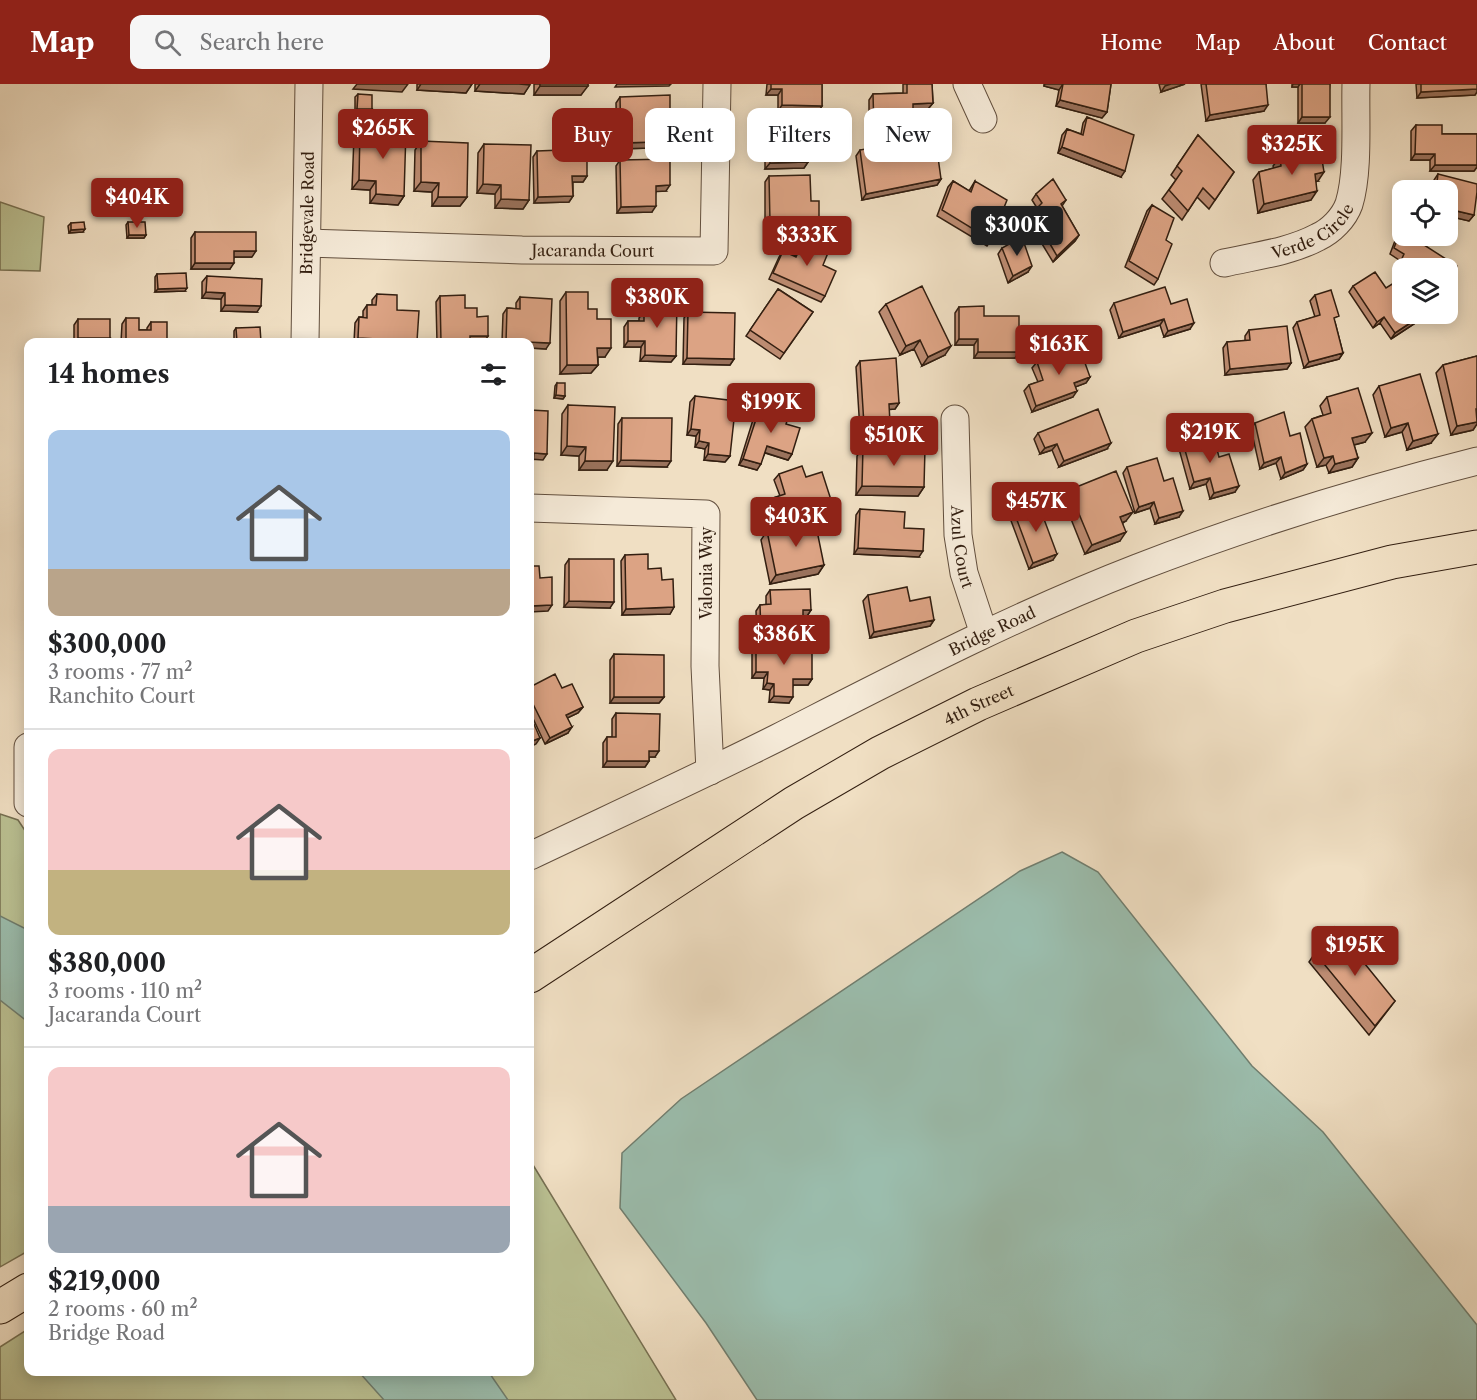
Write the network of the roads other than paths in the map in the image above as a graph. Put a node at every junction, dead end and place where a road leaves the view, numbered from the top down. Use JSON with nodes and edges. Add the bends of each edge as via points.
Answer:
{"nodes":[{"id":1,"x":309,"y":84,"type":"edge"},
{"id":2,"x":717,"y":84,"type":"edge"},
{"id":3,"x":967,"y":84,"type":"edge"},
{"id":4,"x":1356,"y":84,"type":"edge"},
{"id":5,"x":983,"y":119,"type":"dead end"},
{"id":6,"x":307,"y":243,"type":"junction"},
{"id":7,"x":1224,"y":263,"type":"dead end"},
{"id":8,"x":305,"y":338,"type":"edge"},
{"id":9,"x":956,"y":419,"type":"dead end"},
{"id":10,"x":1477,"y":461,"type":"edge"},
{"id":11,"x":534,"y":508,"type":"edge"},
{"id":12,"x":1477,"y":547,"type":"edge"},
{"id":13,"x":984,"y":634,"type":"junction"},
{"id":14,"x":710,"y":771,"type":"junction"},
{"id":15,"x":534,"y":854,"type":"edge"},
{"id":16,"x":534,"y":973,"type":"edge"},
{"id":17,"x":24,"y":1292,"type":"edge"},
{"id":18,"x":0,"y":1307,"type":"edge"}],
"edges":[{"from":1,"to":6,"type":"street","name":"Bridgevale Road"},
{"from":2,"to":6,"type":"street","name":"Jacaranda Court","via":[[714,251]]},
{"from":3,"to":5,"type":"street"},
{"from":4,"to":7,"type":"street","name":"Verde Circle","via":[[1354,177],[1349,204],[1334,227],[1299,245]]},
{"from":6,"to":8,"type":"street","name":"Bridgevale Road"},
{"from":9,"to":13,"type":"street","name":"Azul Court","via":[[958,535],[964,573]]},
{"from":10,"to":13,"type":"street","name":"Bridge Road","via":[[1213,540]]},
{"from":11,"to":14,"type":"street","name":"Valonia Way","via":[[706,514],[705,666]]},
{"from":12,"to":16,"type":"main road","name":"4th Street","via":[[1392,562],[1225,606],[1136,636],[978,704],[880,753],[794,803]]},
{"from":13,"to":14,"type":"street","name":"Bridge Road"},
{"from":14,"to":15,"type":"street","name":"Bridge Road"},
{"from":17,"to":18,"type":"main road"}]}
